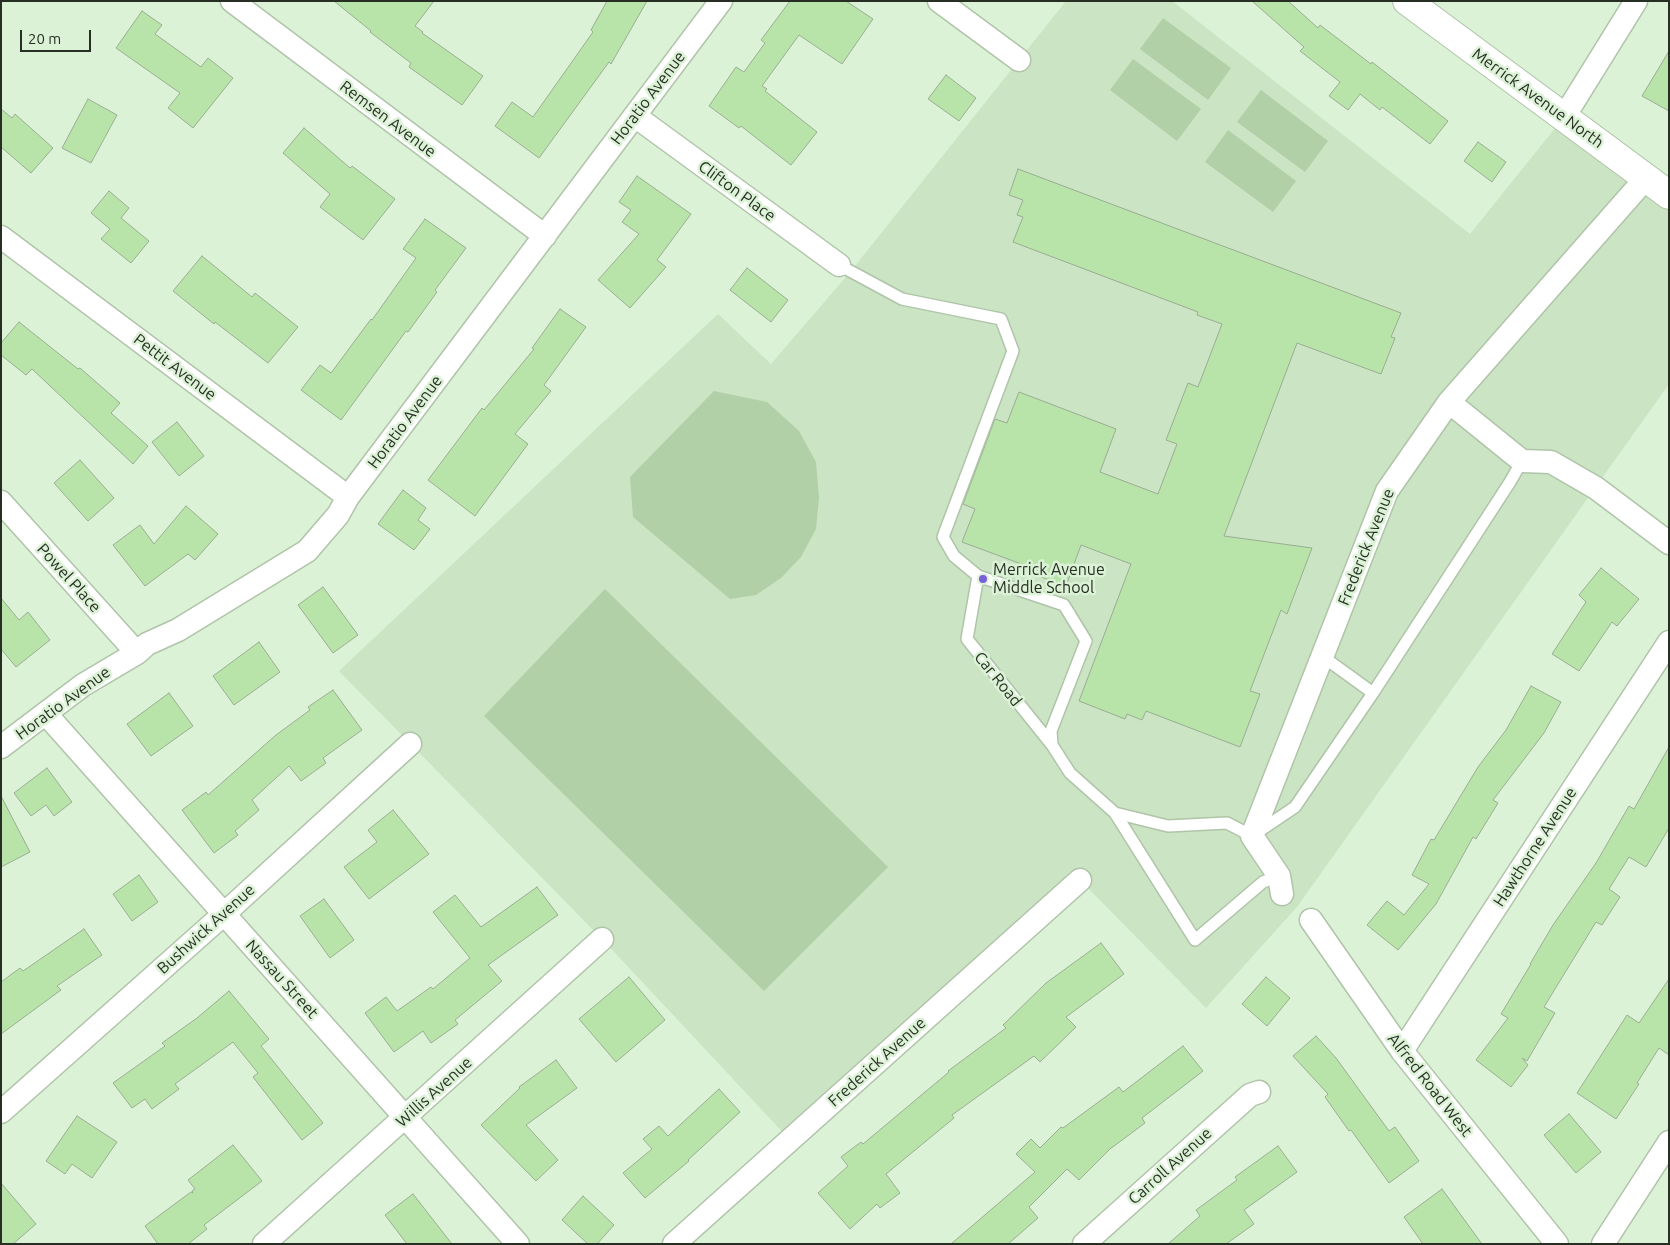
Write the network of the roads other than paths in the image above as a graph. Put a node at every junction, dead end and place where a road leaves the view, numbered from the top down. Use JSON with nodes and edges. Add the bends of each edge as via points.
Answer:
{"nodes":[{"id":1,"x":232,"y":1,"type":"edge"},
{"id":2,"x":721,"y":1,"type":"edge"},
{"id":3,"x":939,"y":1,"type":"edge"},
{"id":4,"x":1407,"y":1,"type":"edge"},
{"id":5,"x":1636,"y":1,"type":"edge"},
{"id":6,"x":1019,"y":60,"type":"dead end"},
{"id":7,"x":635,"y":116,"type":"junction"},
{"id":8,"x":1564,"y":117,"type":"junction"},
{"id":9,"x":1646,"y":178,"type":"junction"},
{"id":10,"x":1669,"y":195,"type":"edge"},
{"id":11,"x":545,"y":236,"type":"junction"},
{"id":12,"x":1,"y":238,"type":"edge"},
{"id":13,"x":839,"y":265,"type":"joint"},
{"id":14,"x":1449,"y":402,"type":"junction"},
{"id":15,"x":1522,"y":461,"type":"junction"},
{"id":16,"x":348,"y":497,"type":"junction"},
{"id":17,"x":1,"y":502,"type":"edge"},
{"id":18,"x":1669,"y":543,"type":"edge"},
{"id":19,"x":978,"y":576,"type":"junction"},
{"id":20,"x":1669,"y":642,"type":"edge"},
{"id":21,"x":137,"y":653,"type":"junction"},
{"id":22,"x":1322,"y":656,"type":"junction"},
{"id":23,"x":1373,"y":693,"type":"junction"},
{"id":24,"x":46,"y":714,"type":"junction"},
{"id":25,"x":410,"y":744,"type":"dead end"},
{"id":26,"x":1052,"y":745,"type":"junction"},
{"id":27,"x":1,"y":747,"type":"edge"},
{"id":28,"x":1115,"y":813,"type":"junction"},
{"id":29,"x":1252,"y":836,"type":"junction"},
{"id":30,"x":1080,"y":880,"type":"dead end"},
{"id":31,"x":1281,"y":885,"type":"joint"},
{"id":32,"x":224,"y":914,"type":"junction"},
{"id":33,"x":1311,"y":920,"type":"dead end"},
{"id":34,"x":602,"y":939,"type":"dead end"},
{"id":35,"x":1402,"y":1051,"type":"junction"},
{"id":36,"x":1259,"y":1092,"type":"dead end"},
{"id":37,"x":1,"y":1112,"type":"edge"},
{"id":38,"x":406,"y":1118,"type":"junction"},
{"id":39,"x":1669,"y":1142,"type":"edge"},
{"id":40,"x":264,"y":1244,"type":"edge"},
{"id":41,"x":518,"y":1244,"type":"edge"},
{"id":42,"x":674,"y":1244,"type":"edge"},
{"id":43,"x":1084,"y":1244,"type":"edge"},
{"id":44,"x":1556,"y":1244,"type":"edge"},
{"id":45,"x":1602,"y":1244,"type":"edge"}],
"edges":[{"from":1,"to":11,"type":"street","name":"Remsen Avenue"},
{"from":2,"to":7,"type":"street","name":"Horatio Avenue"},
{"from":3,"to":6,"type":"street"},
{"from":4,"to":8,"type":"main road","name":"Merrick Avenue North"},
{"from":5,"to":8,"type":"street"},
{"from":7,"to":11,"type":"street","name":"Horatio Avenue"},
{"from":7,"to":13,"type":"street","name":"Clifton Place"},
{"from":8,"to":9,"type":"main road","name":"Merrick Avenue North"},
{"from":9,"to":10,"type":"main road","name":"Merrick Avenue North"},
{"from":9,"to":14,"type":"street","name":"Frederick Avenue"},
{"from":11,"to":16,"type":"street","name":"Horatio Avenue"},
{"from":12,"to":16,"type":"street","name":"Pettit Avenue"},
{"from":13,"to":19,"type":"lane","via":[[902,299],[1001,319],[1013,351],[943,537],[954,556]]},
{"from":14,"to":15,"type":"street"},
{"from":14,"to":22,"type":"street","name":"Frederick Avenue","via":[[1387,491]]},
{"from":15,"to":18,"type":"street","via":[[1550,462],[1596,488]]},
{"from":15,"to":23,"type":"lane"},
{"from":16,"to":21,"type":"street","name":"Horatio Avenue","via":[[338,515],[307,551],[178,630],[147,644]]},
{"from":17,"to":21,"type":"street","name":"Powel Place"},
{"from":19,"to":26,"type":"lane","name":"Car Road","via":[[967,639]]},
{"from":19,"to":26,"type":"lane","via":[[1064,605],[1086,641],[1051,731]]},
{"from":20,"to":35,"type":"street","name":"Hawthorne Avenue"},
{"from":21,"to":24,"type":"street","name":"Horatio Avenue","via":[[83,685]]},
{"from":22,"to":23,"type":"lane"},
{"from":22,"to":29,"type":"street","name":"Frederick Avenue"},
{"from":23,"to":29,"type":"lane","via":[[1295,807]]},
{"from":24,"to":27,"type":"street","name":"Horatio Avenue"},
{"from":24,"to":32,"type":"street","name":"Nassau Street"},
{"from":25,"to":32,"type":"street","name":"Bushwick Avenue"},
{"from":26,"to":28,"type":"lane","name":"Car Road","via":[[1070,773]]},
{"from":28,"to":29,"type":"lane","via":[[1168,826],[1227,823]]},
{"from":28,"to":31,"type":"lane","via":[[1195,940],[1263,882]]},
{"from":29,"to":31,"type":"street"},
{"from":30,"to":42,"type":"street","name":"Frederick Avenue"},
{"from":32,"to":37,"type":"street","name":"Bushwick Avenue"},
{"from":32,"to":38,"type":"street","name":"Nassau Street"},
{"from":33,"to":35,"type":"street","name":"Alfred Road West"},
{"from":34,"to":38,"type":"street","name":"Willis Avenue"},
{"from":35,"to":44,"type":"street","name":"Alfred Road West"},
{"from":36,"to":43,"type":"street","name":"Carroll Avenue","via":[[1250,1095]]},
{"from":38,"to":40,"type":"street","name":"Willis Avenue"},
{"from":38,"to":41,"type":"street","name":"Nassau Street"},
{"from":39,"to":45,"type":"street"}]}
